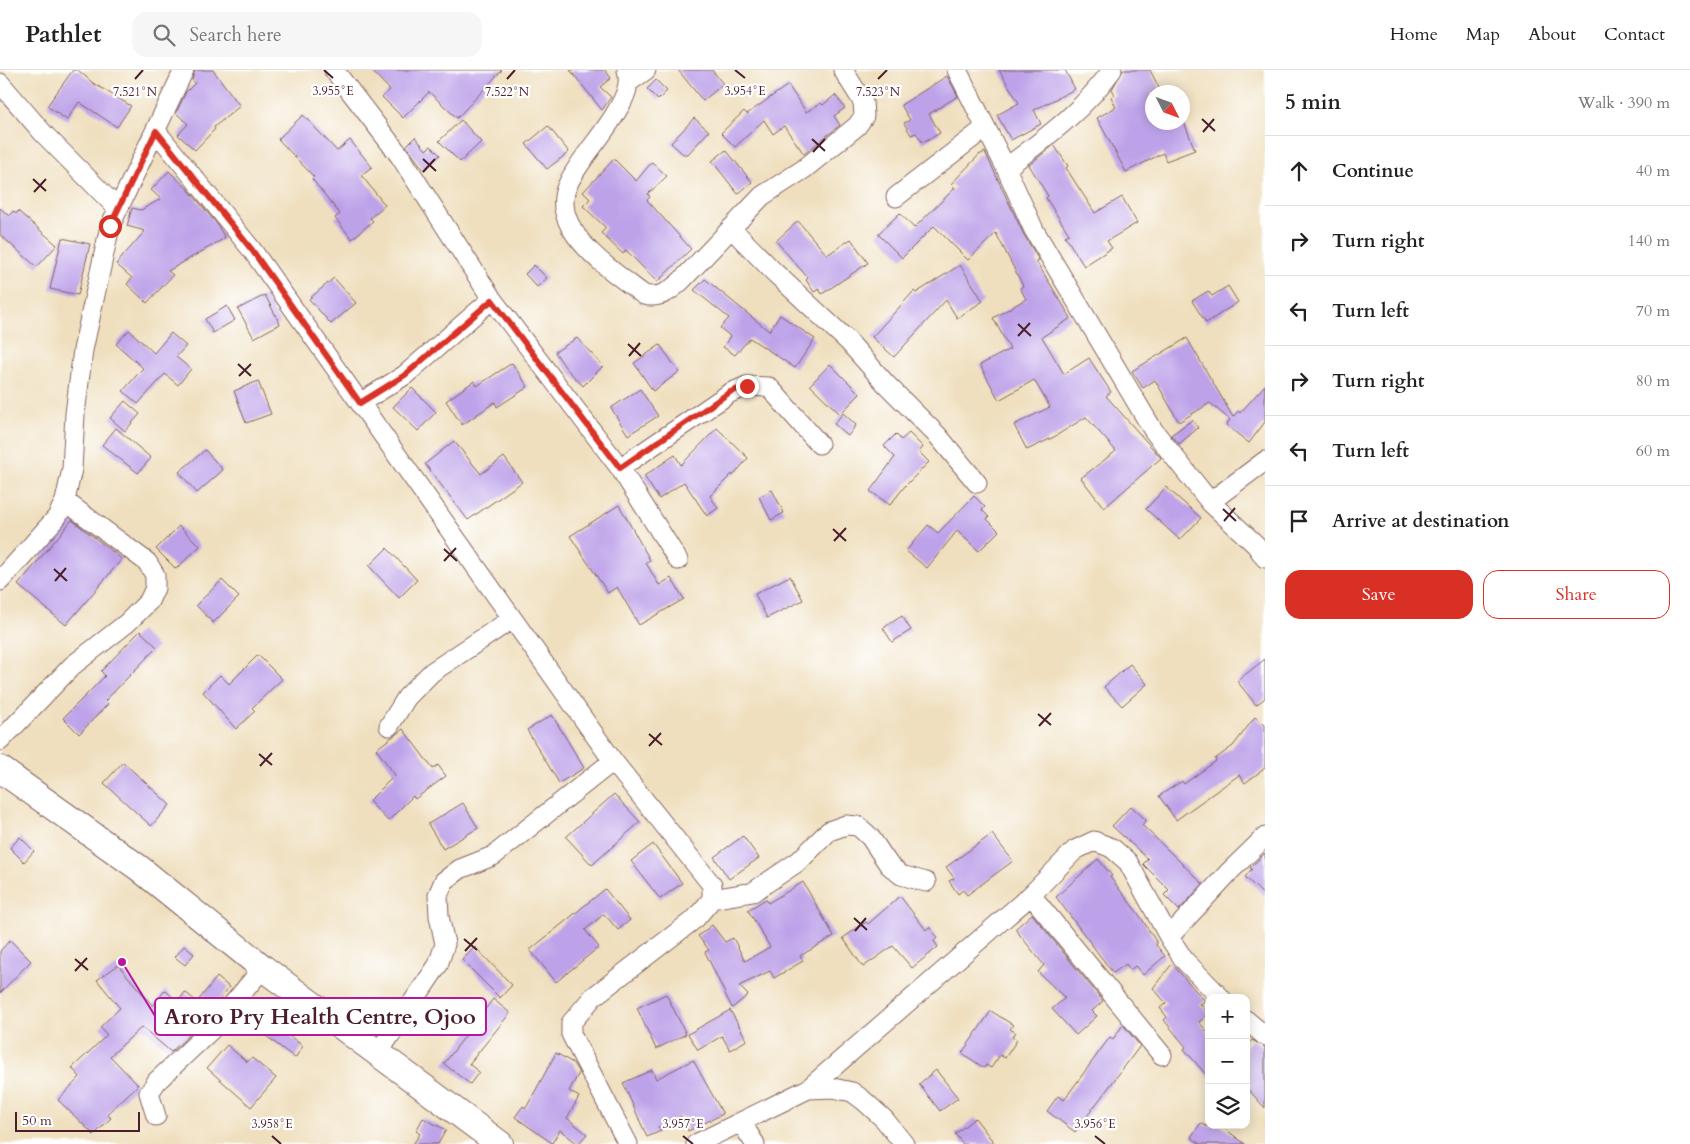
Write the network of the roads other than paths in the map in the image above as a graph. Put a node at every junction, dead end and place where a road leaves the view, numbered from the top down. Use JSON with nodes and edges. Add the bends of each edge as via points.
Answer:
{"nodes":[{"id":1,"x":184,"y":70,"type":"edge"},
{"id":2,"x":334,"y":70,"type":"edge"},
{"id":3,"x":646,"y":70,"type":"edge"},
{"id":4,"x":843,"y":70,"type":"edge"},
{"id":5,"x":957,"y":70,"type":"edge"},
{"id":6,"x":1112,"y":70,"type":"edge"},
{"id":7,"x":628,"y":76,"type":"edge"},
{"id":8,"x":0,"y":83,"type":"edge"},
{"id":9,"x":985,"y":128,"type":"junction"},
{"id":10,"x":156,"y":131,"type":"junction"},
{"id":11,"x":1006,"y":168,"type":"junction"},
{"id":12,"x":896,"y":197,"type":"dead end"},
{"id":13,"x":117,"y":208,"type":"junction"},
{"id":14,"x":731,"y":228,"type":"junction"},
{"id":15,"x":492,"y":300,"type":"junction"},
{"id":16,"x":360,"y":403,"type":"junction"},
{"id":17,"x":819,"y":444,"type":"dead end"},
{"id":18,"x":1265,"y":461,"type":"edge"},
{"id":19,"x":620,"y":468,"type":"junction"},
{"id":20,"x":977,"y":483,"type":"dead end"},
{"id":21,"x":65,"y":501,"type":"junction"},
{"id":22,"x":1210,"y":502,"type":"junction"},
{"id":23,"x":1265,"y":558,"type":"edge"},
{"id":24,"x":678,"y":560,"type":"dead end"},
{"id":25,"x":0,"y":582,"type":"edge"},
{"id":26,"x":512,"y":619,"type":"junction"},
{"id":27,"x":389,"y":726,"type":"dead end"},
{"id":28,"x":0,"y":741,"type":"edge"},
{"id":29,"x":613,"y":761,"type":"junction"},
{"id":30,"x":0,"y":769,"type":"edge"},
{"id":31,"x":1265,"y":837,"type":"edge"},
{"id":32,"x":926,"y":882,"type":"dead end"},
{"id":33,"x":1031,"y":895,"type":"junction"},
{"id":34,"x":712,"y":899,"type":"junction"},
{"id":35,"x":1169,"y":937,"type":"junction"},
{"id":36,"x":263,"y":968,"type":"junction"},
{"id":37,"x":1217,"y":994,"type":"edge"},
{"id":38,"x":1250,"y":1023,"type":"edge"},
{"id":39,"x":1265,"y":1036,"type":"edge"},
{"id":40,"x":378,"y":1053,"type":"junction"},
{"id":41,"x":1162,"y":1055,"type":"dead end"},
{"id":42,"x":808,"y":1089,"type":"junction"},
{"id":43,"x":156,"y":1116,"type":"dead end"},
{"id":44,"x":741,"y":1122,"type":"junction"},
{"id":45,"x":500,"y":1144,"type":"edge"},
{"id":46,"x":628,"y":1144,"type":"edge"},
{"id":47,"x":696,"y":1144,"type":"edge"},
{"id":48,"x":755,"y":1144,"type":"edge"},
{"id":49,"x":904,"y":1144,"type":"edge"}],
"edges":[{"from":1,"to":10,"type":"street"},
{"from":2,"to":15,"type":"street","via":[[400,156]]},
{"from":3,"to":7,"type":"street"},
{"from":4,"to":14,"type":"street","via":[[863,102],[864,116],[804,169],[762,196]]},
{"from":5,"to":9,"type":"street"},
{"from":6,"to":11,"type":"street","via":[[1058,128]]},
{"from":7,"to":14,"type":"street","via":[[625,96],[613,118],[569,181],[563,195],[568,220],[578,238],[612,272],[644,295],[653,297],[668,292]]},
{"from":8,"to":13,"type":"street","via":[[43,133]]},
{"from":9,"to":11,"type":"street"},
{"from":9,"to":12,"type":"street"},
{"from":10,"to":13,"type":"street"},
{"from":10,"to":16,"type":"street","via":[[252,250]]},
{"from":11,"to":22,"type":"street","via":[[1034,230],[1153,430]]},
{"from":13,"to":21,"type":"street","via":[[100,263],[83,350],[72,469]]},
{"from":14,"to":20,"type":"street","via":[[848,341],[938,436]]},
{"from":15,"to":16,"type":"street","via":[[405,375]]},
{"from":15,"to":19,"type":"street"},
{"from":16,"to":26,"type":"street"},
{"from":17,"to":19,"type":"street","via":[[769,387],[747,386],[730,392]]},
{"from":18,"to":22,"type":"street"},
{"from":19,"to":24,"type":"street"},
{"from":21,"to":25,"type":"street","via":[[51,524]]},
{"from":21,"to":28,"type":"street","via":[[147,562],[155,575],[155,588],[149,602],[72,666]]},
{"from":22,"to":23,"type":"street","via":[[1256,545]]},
{"from":26,"to":27,"type":"street","via":[[432,672],[407,697]]},
{"from":26,"to":29,"type":"street"},
{"from":29,"to":34,"type":"street","via":[[712,885]]},
{"from":29,"to":40,"type":"street","via":[[493,856],[460,869],[444,881],[438,895],[445,944],[438,965]]},
{"from":30,"to":36,"type":"main road","via":[[139,868]]},
{"from":31,"to":35,"type":"street"},
{"from":32,"to":34,"type":"street","via":[[901,875],[858,826],[846,825],[829,831],[799,860],[753,892]]},
{"from":33,"to":35,"type":"street","via":[[1075,850],[1094,841],[1112,848],[1128,862]]},
{"from":33,"to":41,"type":"street"},
{"from":33,"to":42,"type":"street"},
{"from":34,"to":46,"type":"street","via":[[696,918],[593,997],[571,1023],[571,1034]]},
{"from":35,"to":37,"type":"street","via":[[1184,960]]},
{"from":36,"to":40,"type":"main road"},
{"from":36,"to":43,"type":"street","via":[[212,1029],[156,1081],[149,1093]]},
{"from":38,"to":39,"type":"street"},
{"from":40,"to":45,"type":"main road"},
{"from":42,"to":44,"type":"street"},
{"from":42,"to":49,"type":"street","via":[[833,1088],[852,1092],[878,1112]]},
{"from":44,"to":47,"type":"street"},
{"from":44,"to":48,"type":"street"}]}
